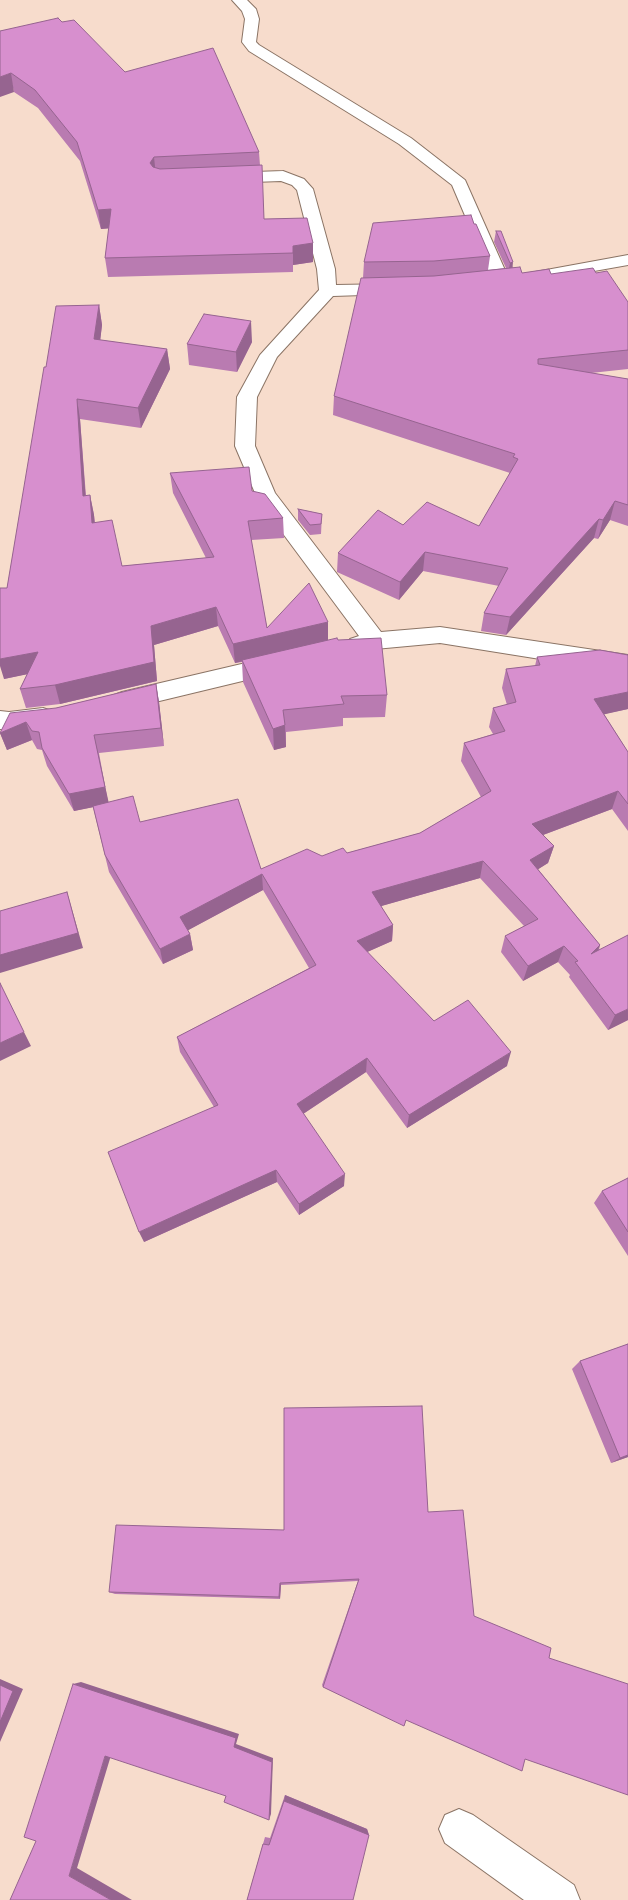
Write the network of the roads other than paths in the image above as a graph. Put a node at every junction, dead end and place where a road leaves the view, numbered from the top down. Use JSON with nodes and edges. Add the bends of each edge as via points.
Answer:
{"nodes":[{"id":1,"x":239,"y":0,"type":"edge"},
{"id":2,"x":209,"y":179,"type":"edge"},
{"id":3,"x":628,"y":260,"type":"edge"},
{"id":4,"x":501,"y":282,"type":"junction"},
{"id":5,"x":481,"y":284,"type":"edge"},
{"id":6,"x":413,"y":288,"type":"edge"},
{"id":7,"x":328,"y":291,"type":"junction"},
{"id":8,"x":375,"y":641,"type":"junction"},
{"id":9,"x":337,"y":650,"type":"edge"},
{"id":10,"x":298,"y":660,"type":"edge"},
{"id":11,"x":628,"y":664,"type":"edge"},
{"id":12,"x":98,"y":706,"type":"edge"},
{"id":13,"x":60,"y":715,"type":"edge"},
{"id":14,"x":0,"y":720,"type":"edge"},
{"id":15,"x":459,"y":1829,"type":"dead end"},
{"id":16,"x":559,"y":1900,"type":"edge"}],
"edges":[{"from":1,"to":4,"type":"street","via":[[249,8],[252,18],[249,42],[254,48],[405,141],[459,183]]},
{"from":2,"to":7,"type":"street","via":[[283,176],[298,182],[305,189],[326,268]]},
{"from":3,"to":4,"type":"street"},
{"from":4,"to":5,"type":"street"},
{"from":6,"to":7,"type":"street"},
{"from":7,"to":8,"type":"street","via":[[269,355],[247,397],[244,446],[265,495]]},
{"from":8,"to":9,"type":"street"},
{"from":8,"to":11,"type":"street","via":[[440,635]]},
{"from":10,"to":12,"type":"street"},
{"from":13,"to":14,"type":"street"},
{"from":15,"to":16,"type":"street"}]}
